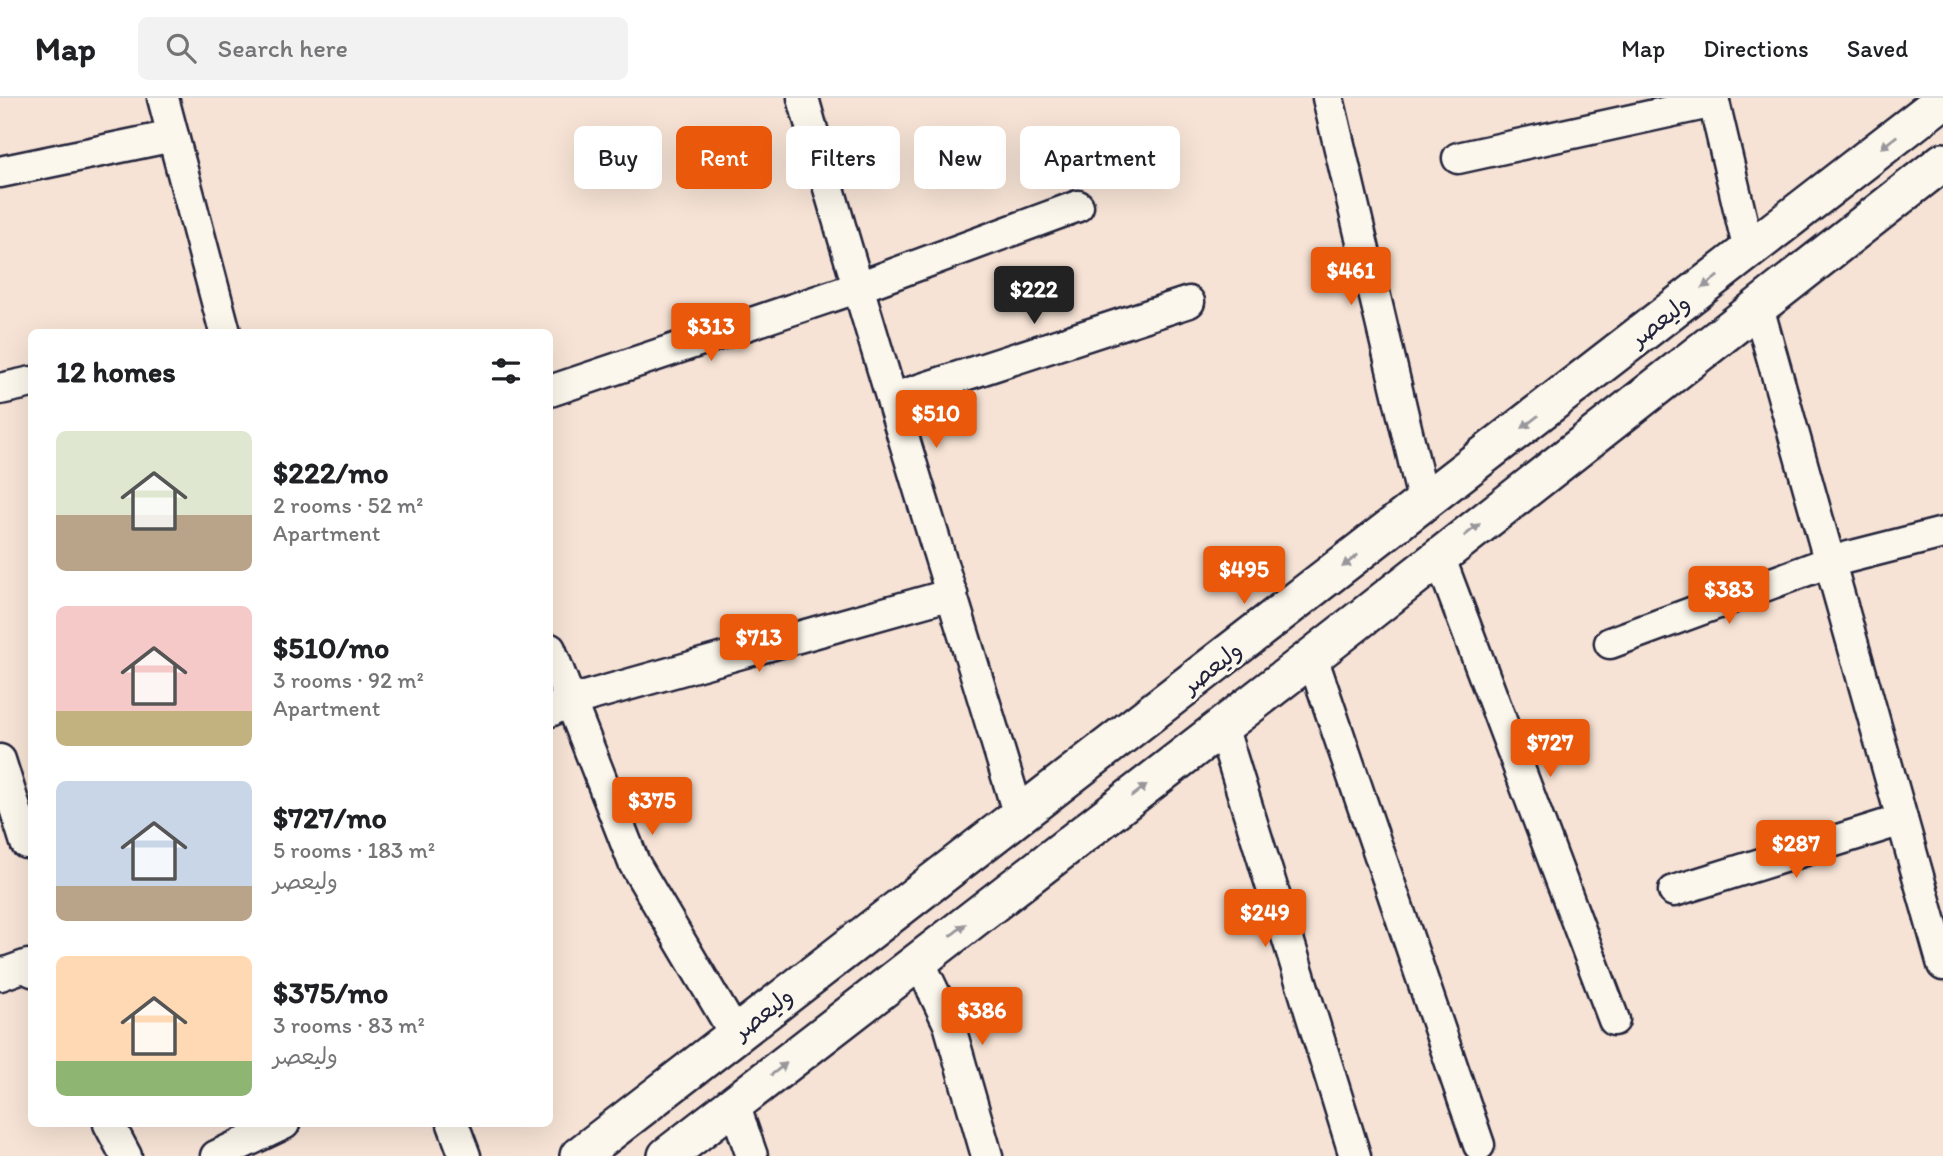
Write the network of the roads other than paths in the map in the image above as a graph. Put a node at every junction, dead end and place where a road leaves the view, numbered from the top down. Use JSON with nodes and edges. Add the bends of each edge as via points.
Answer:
{"nodes":[{"id":1,"x":163,"y":98,"type":"edge"},
{"id":2,"x":803,"y":98,"type":"edge"},
{"id":3,"x":1328,"y":98,"type":"edge"},
{"id":4,"x":1713,"y":100,"type":"edge"},
{"id":5,"x":1943,"y":100,"type":"edge"},
{"id":6,"x":173,"y":136,"type":"junction"},
{"id":7,"x":1458,"y":158,"type":"dead end"},
{"id":8,"x":1942,"y":164,"type":"edge"},
{"id":9,"x":0,"y":173,"type":"edge"},
{"id":10,"x":1078,"y":205,"type":"dead end"},
{"id":11,"x":1749,"y":251,"type":"junction"},
{"id":12,"x":856,"y":288,"type":"junction"},
{"id":13,"x":1189,"y":302,"type":"dead end"},
{"id":14,"x":1758,"y":307,"type":"junction"},
{"id":15,"x":224,"y":329,"type":"edge"},
{"id":16,"x":28,"y":383,"type":"edge"},
{"id":17,"x":0,"y":389,"type":"edge"},
{"id":18,"x":553,"y":390,"type":"edge"},
{"id":19,"x":894,"y":398,"type":"junction"},
{"id":20,"x":1424,"y":504,"type":"junction"},
{"id":21,"x":1943,"y":533,"type":"edge"},
{"id":22,"x":1439,"y":556,"type":"junction"},
{"id":23,"x":1829,"y":562,"type":"junction"},
{"id":24,"x":952,"y":594,"type":"junction"},
{"id":25,"x":1611,"y":643,"type":"dead end"},
{"id":26,"x":1241,"y":645,"type":"junction"},
{"id":27,"x":1312,"y":657,"type":"junction"},
{"id":28,"x":553,"y":666,"type":"edge"},
{"id":29,"x":1264,"y":694,"type":"junction"},
{"id":30,"x":560,"y":706,"type":"edge"},
{"id":31,"x":1222,"y":726,"type":"junction"},
{"id":32,"x":0,"y":760,"type":"edge"},
{"id":33,"x":1019,"y":816,"type":"junction"},
{"id":34,"x":1902,"y":820,"type":"junction"},
{"id":35,"x":28,"y":843,"type":"edge"},
{"id":36,"x":1674,"y":891,"type":"dead end"},
{"id":37,"x":919,"y":961,"type":"junction"},
{"id":38,"x":28,"y":965,"type":"edge"},
{"id":39,"x":1943,"y":965,"type":"edge"},
{"id":40,"x":0,"y":975,"type":"edge"},
{"id":41,"x":1614,"y":1020,"type":"dead end"},
{"id":42,"x":735,"y":1034,"type":"junction"},
{"id":43,"x":734,"y":1104,"type":"junction"},
{"id":44,"x":111,"y":1127,"type":"edge"},
{"id":45,"x":278,"y":1127,"type":"edge"},
{"id":46,"x":454,"y":1127,"type":"edge"},
{"id":47,"x":1479,"y":1145,"type":"dead end"},
{"id":48,"x":126,"y":1156,"type":"edge"},
{"id":49,"x":216,"y":1156,"type":"edge"},
{"id":50,"x":465,"y":1156,"type":"edge"},
{"id":51,"x":579,"y":1156,"type":"edge"},
{"id":52,"x":667,"y":1156,"type":"edge"},
{"id":53,"x":752,"y":1156,"type":"edge"},
{"id":54,"x":987,"y":1156,"type":"edge"},
{"id":55,"x":1355,"y":1156,"type":"edge"}],
"edges":[{"from":1,"to":6,"type":"street"},
{"from":2,"to":12,"type":"street"},
{"from":3,"to":20,"type":"street"},
{"from":4,"to":7,"type":"street"},
{"from":4,"to":11,"type":"street"},
{"from":5,"to":11,"type":"street","name":"ولیعصر","one_way":true},
{"from":6,"to":9,"type":"street"},
{"from":6,"to":15,"type":"street"},
{"from":8,"to":14,"type":"street","name":"ولیعصر"},
{"from":10,"to":12,"type":"street"},
{"from":11,"to":20,"type":"street","name":"ولیعصر","one_way":true},
{"from":12,"to":18,"type":"street"},
{"from":12,"to":19,"type":"street"},
{"from":13,"to":19,"type":"street"},
{"from":22,"to":14,"type":"street","name":"ولیعصر","one_way":true},
{"from":14,"to":23,"type":"street"},
{"from":16,"to":17,"type":"street"},
{"from":19,"to":24,"type":"street"},
{"from":20,"to":26,"type":"street","name":"ولیعصر","one_way":true},
{"from":21,"to":23,"type":"street"},
{"from":22,"to":27,"type":"street","name":"ولیعصر"},
{"from":22,"to":41,"type":"street"},
{"from":23,"to":25,"type":"street"},
{"from":23,"to":34,"type":"street"},
{"from":24,"to":30,"type":"street"},
{"from":24,"to":33,"type":"street"},
{"from":26,"to":29,"type":"street"},
{"from":26,"to":33,"type":"street","name":"ولیعصر"},
{"from":27,"to":29,"type":"street","name":"ولیعصر"},
{"from":27,"to":47,"type":"street"},
{"from":28,"to":30,"type":"street"},
{"from":29,"to":31,"type":"street","name":"ولیعصر"},
{"from":30,"to":42,"type":"street","via":[[634,863]]},
{"from":37,"to":31,"type":"street","name":"ولیعصر","one_way":true},
{"from":31,"to":55,"type":"street"},
{"from":32,"to":35,"type":"street"},
{"from":33,"to":42,"type":"street","name":"ولیعصر"},
{"from":34,"to":36,"type":"street"},
{"from":34,"to":39,"type":"street"},
{"from":43,"to":37,"type":"street","name":"ولیعصر","one_way":true},
{"from":37,"to":54,"type":"street","via":[[949,1024]]},
{"from":38,"to":40,"type":"street"},
{"from":42,"to":51,"type":"street","name":"ولیعصر"},
{"from":43,"to":52,"type":"street","name":"ولیعصر"},
{"from":43,"to":53,"type":"street"},
{"from":44,"to":48,"type":"street"},
{"from":45,"to":49,"type":"street"},
{"from":46,"to":50,"type":"street"}]}
